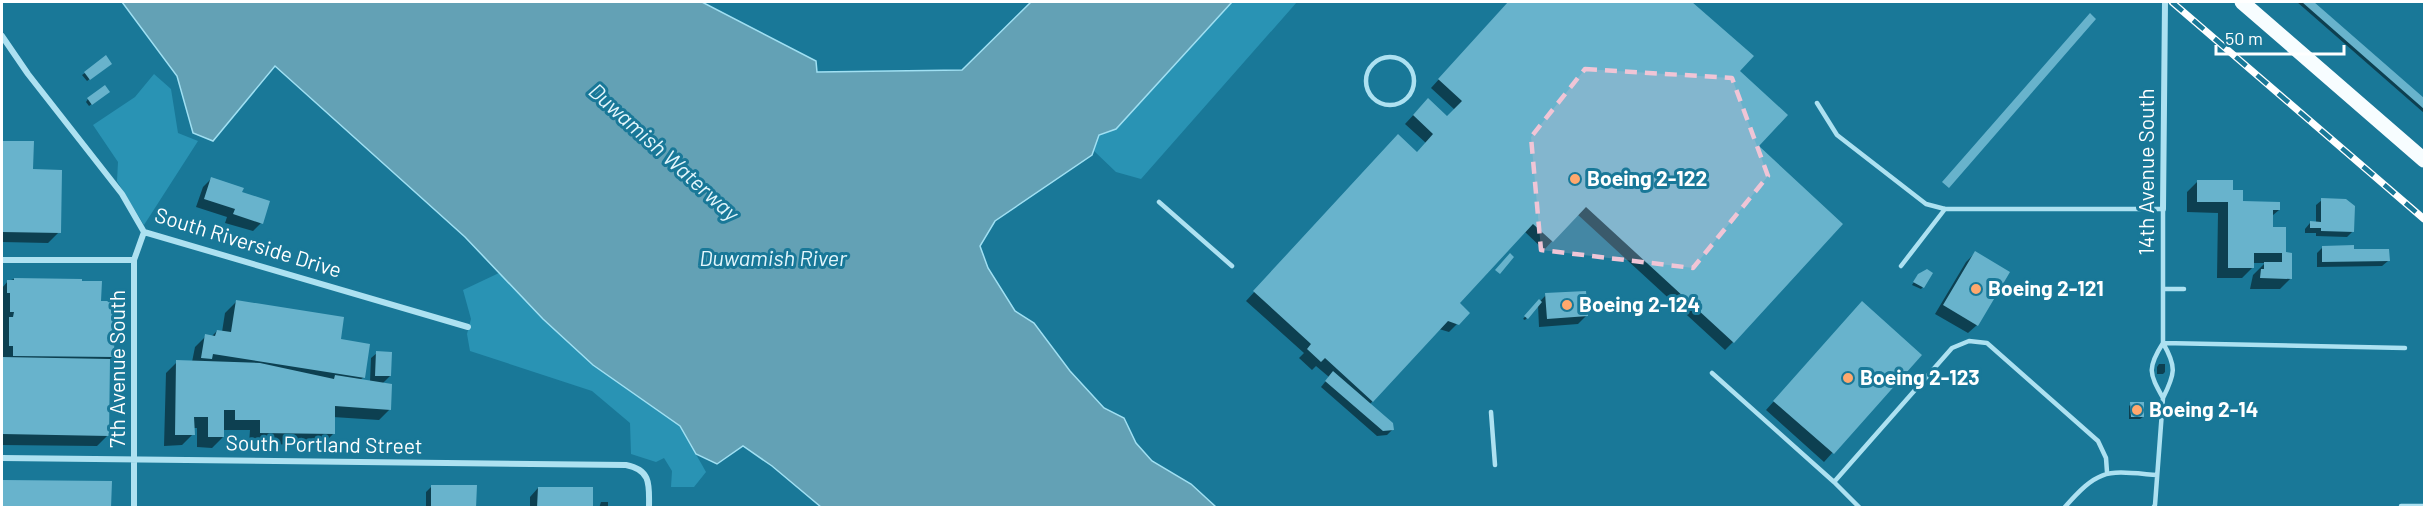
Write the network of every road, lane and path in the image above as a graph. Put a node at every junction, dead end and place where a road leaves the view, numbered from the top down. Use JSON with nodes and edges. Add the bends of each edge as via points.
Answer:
{"nodes":[{"id":1,"x":2165,"y":2,"type":"edge"},
{"id":2,"x":2242,"y":2,"type":"edge"},
{"id":3,"x":2,"y":36,"type":"edge"},
{"id":4,"x":2,"y":52,"type":"edge"},
{"id":5,"x":13,"y":52,"type":"junction"},
{"id":6,"x":1407,"y":97,"type":"joint"},
{"id":7,"x":1817,"y":104,"type":"dead end"},
{"id":8,"x":2424,"y":159,"type":"edge"},
{"id":9,"x":1159,"y":202,"type":"dead end"},
{"id":10,"x":1945,"y":209,"type":"junction"},
{"id":11,"x":2163,"y":209,"type":"junction"},
{"id":12,"x":144,"y":232,"type":"junction"},
{"id":13,"x":2,"y":260,"type":"edge"},
{"id":14,"x":134,"y":260,"type":"junction"},
{"id":15,"x":1232,"y":266,"type":"dead end"},
{"id":16,"x":1901,"y":266,"type":"dead end"},
{"id":17,"x":2163,"y":289,"type":"junction"},
{"id":18,"x":2184,"y":289,"type":"dead end"},
{"id":19,"x":468,"y":327,"type":"dead end"},
{"id":20,"x":2163,"y":343,"type":"junction"},
{"id":21,"x":2405,"y":348,"type":"dead end"},
{"id":22,"x":1712,"y":373,"type":"dead end"},
{"id":23,"x":2163,"y":398,"type":"junction"},
{"id":24,"x":1491,"y":412,"type":"dead end"},
{"id":25,"x":2,"y":458,"type":"edge"},
{"id":26,"x":135,"y":460,"type":"junction"},
{"id":27,"x":1495,"y":465,"type":"dead end"},
{"id":28,"x":2107,"y":472,"type":"junction"},
{"id":29,"x":2157,"y":475,"type":"junction"},
{"id":30,"x":1834,"y":482,"type":"junction"},
{"id":31,"x":2401,"y":506,"type":"dead end"},
{"id":32,"x":2424,"y":506,"type":"edge"},
{"id":33,"x":135,"y":507,"type":"edge"},
{"id":34,"x":649,"y":507,"type":"edge"},
{"id":35,"x":1860,"y":507,"type":"edge"},
{"id":36,"x":2064,"y":507,"type":"edge"},
{"id":37,"x":2155,"y":507,"type":"edge"}],
"edges":[{"from":1,"to":11,"type":"street","name":"14th Avenue South"},
{"from":2,"to":8,"type":"main road"},
{"from":3,"to":5,"type":"street","name":"South Riverside Drive"},
{"from":4,"to":5,"type":"street"},
{"from":5,"to":12,"type":"street","name":"South Riverside Drive","via":[[122,194]]},
{"from":6,"to":6,"type":"lane","via":[[1413,83],[1410,68],[1390,57],[1375,62],[1366,75],[1372,98],[1394,105]]},
{"from":7,"to":10,"type":"lane","via":[[1837,135],[1926,204]]},
{"from":9,"to":15,"type":"lane"},
{"from":10,"to":11,"type":"lane"},
{"from":10,"to":16,"type":"lane"},
{"from":11,"to":17,"type":"lane","name":"14th Avenue South"},
{"from":12,"to":14,"type":"street","name":"7th Avenue South"},
{"from":12,"to":19,"type":"street","name":"South Riverside Drive"},
{"from":13,"to":14,"type":"street"},
{"from":14,"to":26,"type":"street","name":"7th Avenue South"},
{"from":17,"to":18,"type":"lane"},
{"from":17,"to":20,"type":"lane","name":"14th Avenue South"},
{"from":20,"to":21,"type":"lane"},
{"from":20,"to":23,"type":"lane","via":[[2173,360],[2172,380]]},
{"from":20,"to":23,"type":"lane","via":[[2152,360],[2152,378]]},
{"from":22,"to":30,"type":"lane"},
{"from":23,"to":29,"type":"lane"},
{"from":24,"to":27,"type":"lane"},
{"from":25,"to":26,"type":"street","name":"South Portland Street"},
{"from":26,"to":33,"type":"street","name":"7th Avenue South"},
{"from":26,"to":34,"type":"street","name":"South Portland Street","via":[[626,465],[645,473]]},
{"from":28,"to":29,"type":"lane"},
{"from":28,"to":30,"type":"lane","via":[[2098,441],[1987,343],[1969,341],[1952,348]]},
{"from":28,"to":36,"type":"lane","via":[[2084,485]]},
{"from":29,"to":37,"type":"lane"},
{"from":30,"to":35,"type":"lane"},
{"from":31,"to":32,"type":"lane"}]}
